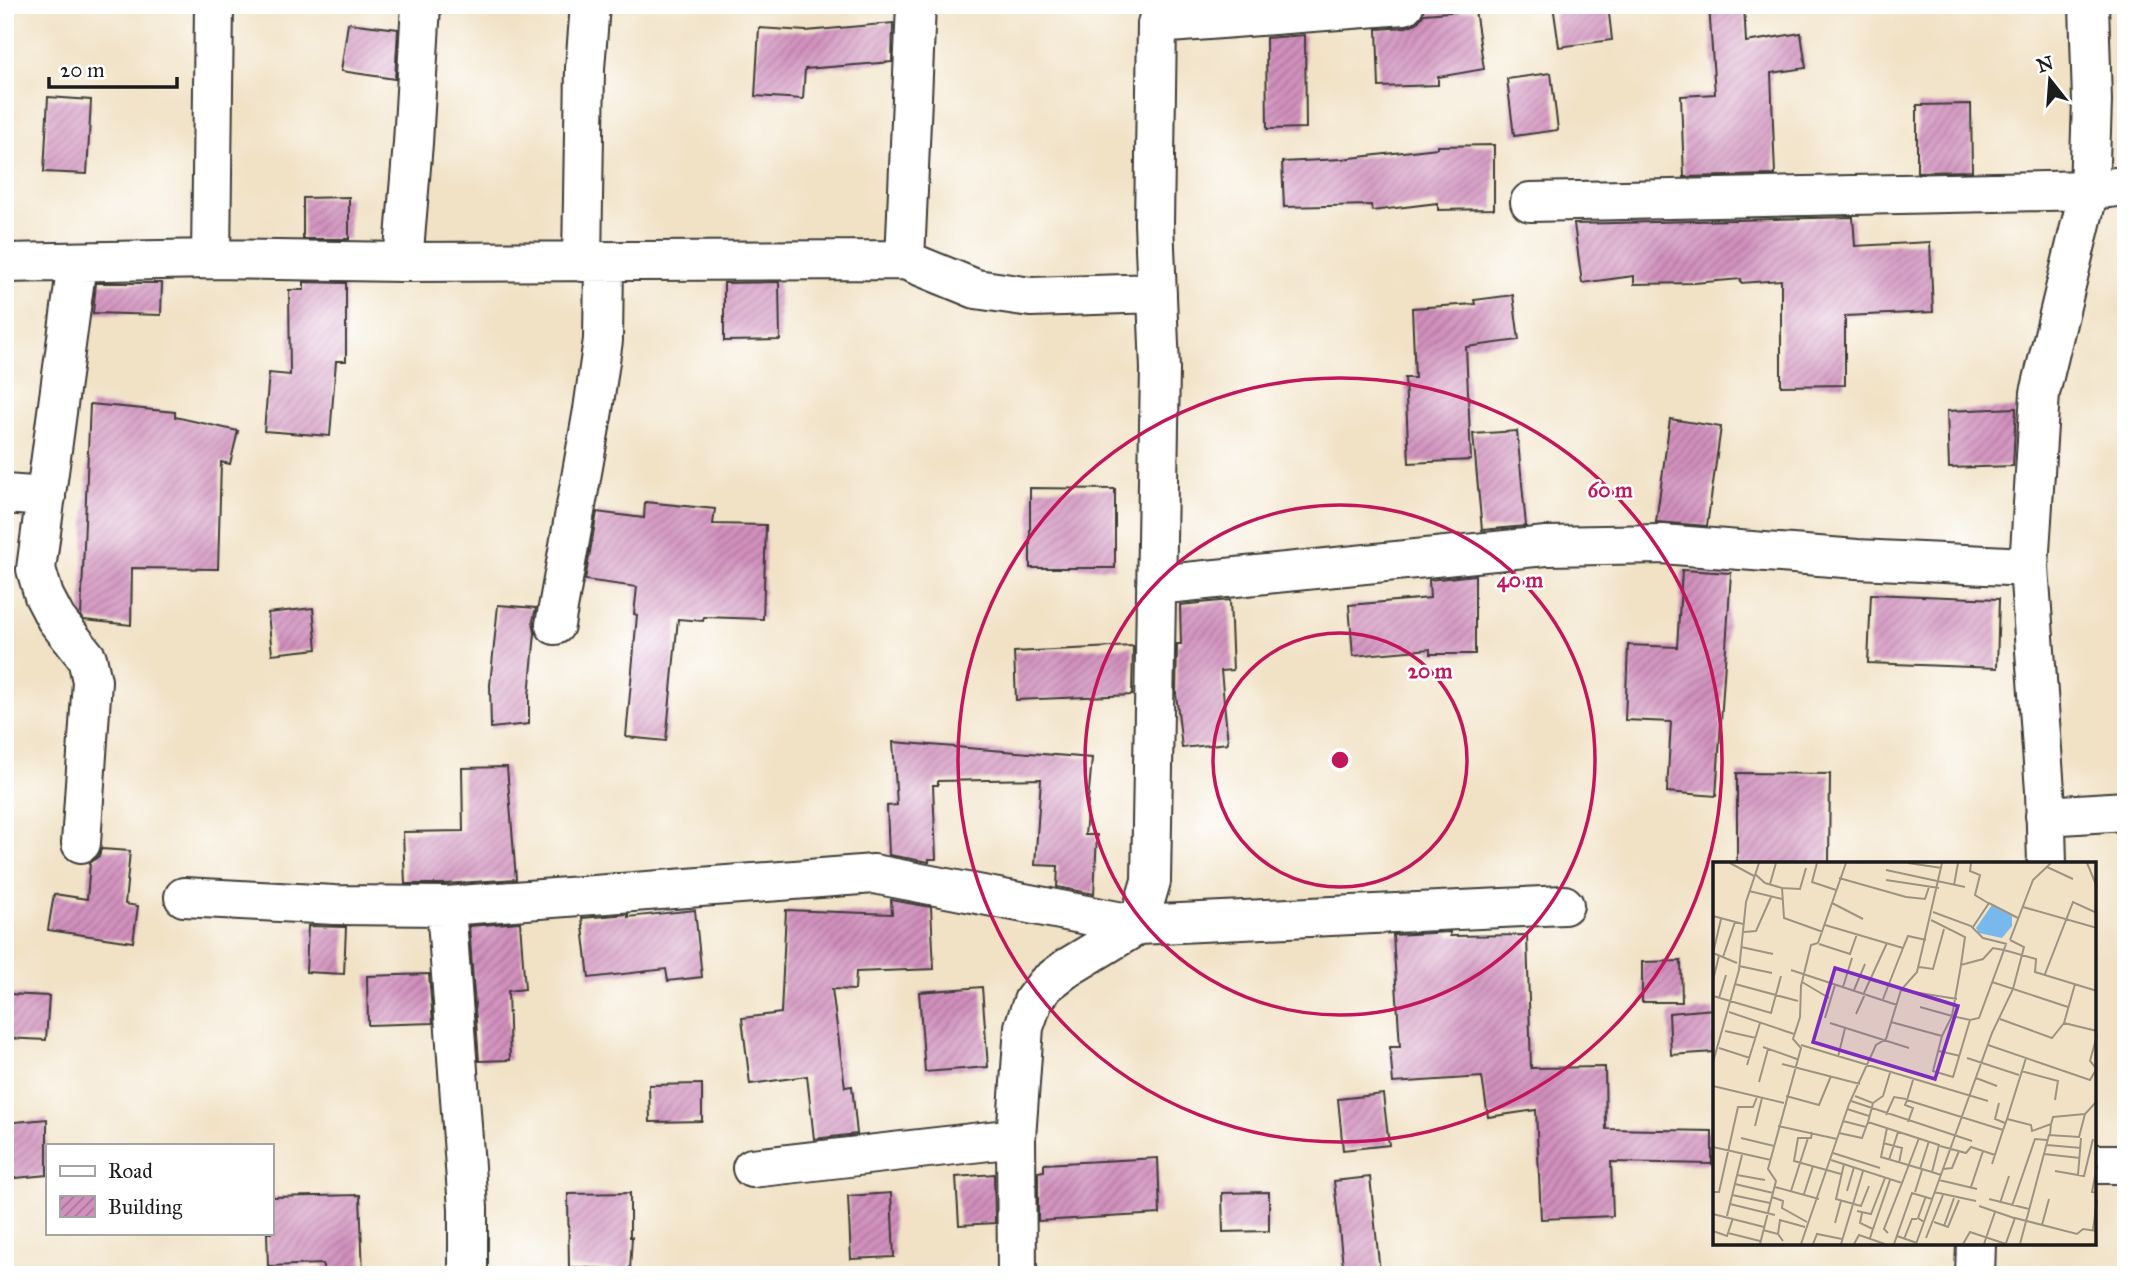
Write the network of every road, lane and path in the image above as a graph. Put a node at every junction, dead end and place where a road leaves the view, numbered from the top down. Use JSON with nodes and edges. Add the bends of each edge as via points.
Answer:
{"nodes":[{"id":1,"x":214,"y":5,"type":"edge"},
{"id":2,"x":421,"y":5,"type":"edge"},
{"id":3,"x":590,"y":5,"type":"edge"},
{"id":4,"x":916,"y":5,"type":"edge"},
{"id":5,"x":1404,"y":5,"type":"edge"},
{"id":6,"x":2089,"y":5,"type":"edge"},
{"id":7,"x":1159,"y":15,"type":"edge"},
{"id":8,"x":2126,"y":186,"type":"edge"},
{"id":9,"x":2089,"y":190,"type":"junction"},
{"id":10,"x":1530,"y":201,"type":"dead end"},
{"id":11,"x":211,"y":259,"type":"junction"},
{"id":12,"x":905,"y":260,"type":"junction"},
{"id":13,"x":403,"y":262,"type":"junction"},
{"id":14,"x":593,"y":262,"type":"junction"},
{"id":15,"x":5,"y":263,"type":"edge"},
{"id":16,"x":77,"y":263,"type":"junction"},
{"id":17,"x":1157,"y":293,"type":"junction"},
{"id":18,"x":5,"y":494,"type":"edge"},
{"id":19,"x":46,"y":497,"type":"junction"},
{"id":20,"x":2029,"y":566,"type":"junction"},
{"id":21,"x":1156,"y":585,"type":"junction"},
{"id":22,"x":555,"y":625,"type":"dead end"},
{"id":23,"x":2126,"y":811,"type":"edge"},
{"id":24,"x":2045,"y":816,"type":"junction"},
{"id":25,"x":81,"y":843,"type":"dead end"},
{"id":26,"x":2047,"y":862,"type":"edge"},
{"id":27,"x":184,"y":897,"type":"dead end"},
{"id":28,"x":1564,"y":905,"type":"dead end"},
{"id":29,"x":446,"y":906,"type":"junction"},
{"id":30,"x":1138,"y":925,"type":"junction"},
{"id":31,"x":1016,"y":1138,"type":"junction"},
{"id":32,"x":2096,"y":1164,"type":"edge"},
{"id":33,"x":2126,"y":1164,"type":"edge"},
{"id":34,"x":752,"y":1168,"type":"dead end"},
{"id":35,"x":1976,"y":1245,"type":"edge"},
{"id":36,"x":468,"y":1275,"type":"edge"},
{"id":37,"x":1017,"y":1275,"type":"edge"},
{"id":38,"x":1975,"y":1275,"type":"edge"}],
"edges":[{"from":1,"to":11,"type":"street"},
{"from":2,"to":13,"type":"street"},
{"from":3,"to":14,"type":"street","via":[[585,68]]},
{"from":4,"to":12,"type":"street"},
{"from":5,"to":7,"type":"street"},
{"from":6,"to":9,"type":"street"},
{"from":7,"to":17,"type":"street","via":[[1154,223]]},
{"from":8,"to":9,"type":"street"},
{"from":9,"to":10,"type":"street"},
{"from":9,"to":20,"type":"street","via":[[2040,393]]},
{"from":11,"to":13,"type":"street"},
{"from":11,"to":16,"type":"street"},
{"from":12,"to":14,"type":"street"},
{"from":12,"to":17,"type":"street","via":[[976,289],[1031,297]]},
{"from":13,"to":14,"type":"street"},
{"from":14,"to":22,"type":"street","via":[[603,340]]},
{"from":15,"to":16,"type":"street"},
{"from":16,"to":19,"type":"street"},
{"from":17,"to":21,"type":"street"},
{"from":18,"to":19,"type":"street"},
{"from":19,"to":25,"type":"street","via":[[36,569],[55,619],[87,658],[92,681]]},
{"from":20,"to":21,"type":"street","via":[[1662,544],[1546,546]]},
{"from":20,"to":24,"type":"street"},
{"from":21,"to":30,"type":"street","via":[[1151,881]]},
{"from":23,"to":24,"type":"street"},
{"from":24,"to":26,"type":"street"},
{"from":27,"to":29,"type":"street"},
{"from":28,"to":30,"type":"street"},
{"from":29,"to":30,"type":"street","via":[[874,874]]},
{"from":29,"to":36,"type":"street","via":[[468,1209]]},
{"from":30,"to":31,"type":"street","via":[[1067,968],[1033,1001],[1024,1027]]},
{"from":31,"to":34,"type":"street"},
{"from":31,"to":37,"type":"street"},
{"from":32,"to":33,"type":"street"},
{"from":35,"to":38,"type":"street"}]}
